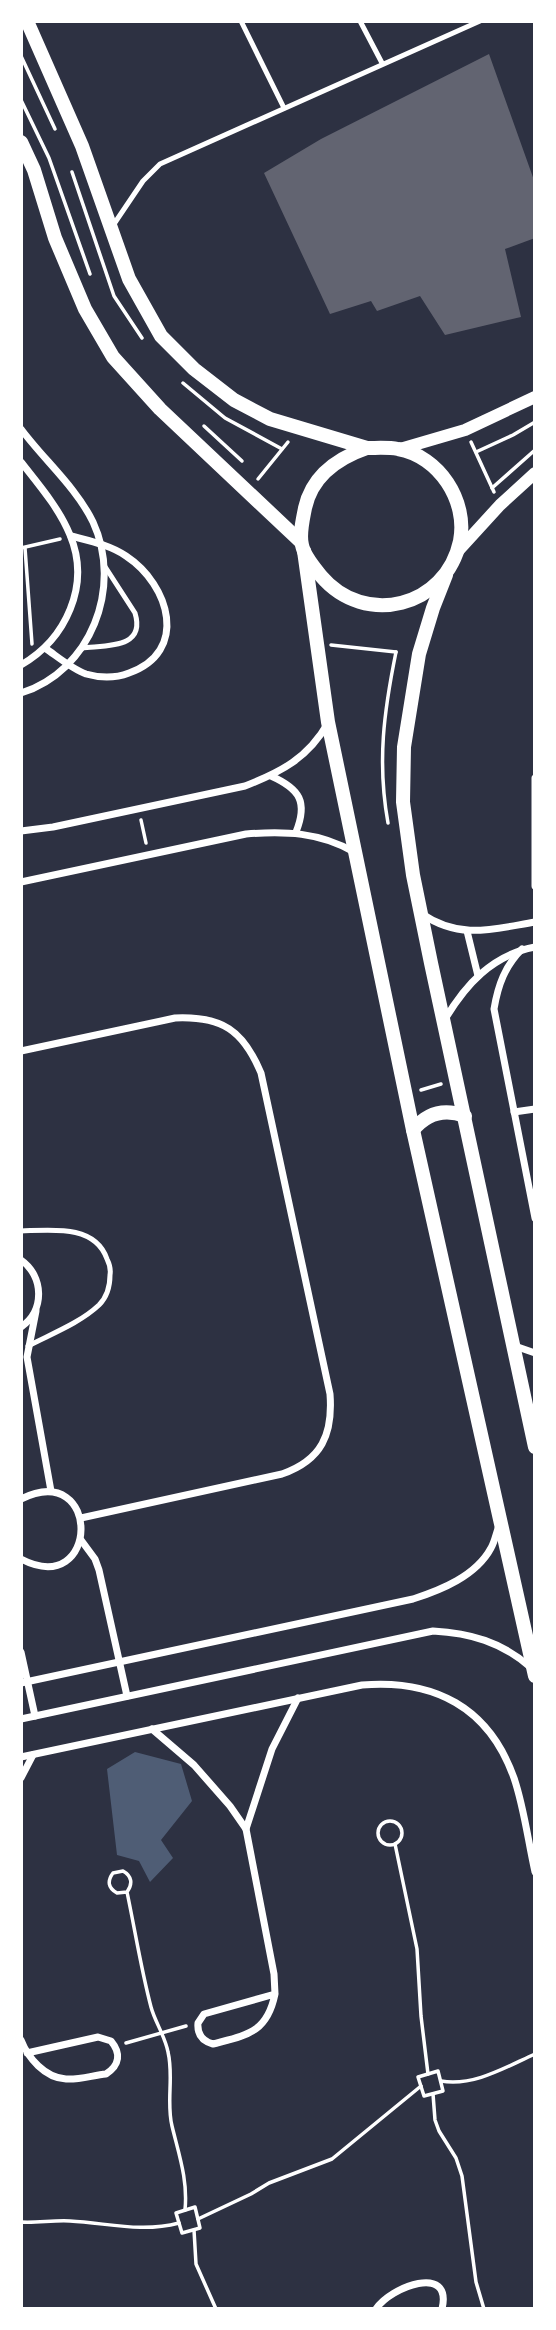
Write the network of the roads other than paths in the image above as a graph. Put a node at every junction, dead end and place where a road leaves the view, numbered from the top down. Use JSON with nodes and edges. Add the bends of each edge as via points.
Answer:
{"nodes":[{"id":1,"x":27,"y":21,"type":"edge"},
{"id":2,"x":241,"y":21,"type":"edge"},
{"id":3,"x":360,"y":21,"type":"edge"},
{"id":4,"x":480,"y":21,"type":"edge"},
{"id":5,"x":382,"y":63,"type":"junction"},
{"id":6,"x":284,"y":108,"type":"junction"},
{"id":7,"x":21,"y":142,"type":"edge"},
{"id":8,"x":112,"y":227,"type":"junction"},
{"id":9,"x":535,"y":397,"type":"edge"},
{"id":10,"x":21,"y":429,"type":"edge"},
{"id":11,"x":367,"y":448,"type":"junction"},
{"id":12,"x":400,"y":449,"type":"junction"},
{"id":13,"x":21,"y":463,"type":"edge"},
{"id":14,"x":535,"y":473,"type":"edge"},
{"id":15,"x":71,"y":536,"type":"junction"},
{"id":16,"x":101,"y":544,"type":"junction"},
{"id":17,"x":302,"y":546,"type":"junction"},
{"id":18,"x":458,"y":551,"type":"junction"},
{"id":19,"x":104,"y":565,"type":"junction"},
{"id":20,"x":446,"y":575,"type":"junction"},
{"id":21,"x":45,"y":648,"type":"junction"},
{"id":22,"x":82,"y":648,"type":"junction"},
{"id":23,"x":68,"y":664,"type":"junction"},
{"id":24,"x":21,"y":666,"type":"edge"},
{"id":25,"x":21,"y":693,"type":"edge"},
{"id":26,"x":328,"y":722,"type":"junction"},
{"id":27,"x":271,"y":776,"type":"junction"},
{"id":28,"x":535,"y":778,"type":"edge"},
{"id":29,"x":21,"y":831,"type":"edge"},
{"id":30,"x":296,"y":832,"type":"junction"},
{"id":31,"x":357,"y":853,"type":"junction"},
{"id":32,"x":21,"y":882,"type":"edge"},
{"id":33,"x":535,"y":886,"type":"edge"},
{"id":34,"x":422,"y":914,"type":"junction"},
{"id":35,"x":535,"y":922,"type":"edge"},
{"id":36,"x":467,"y":931,"type":"junction"},
{"id":37,"x":535,"y":947,"type":"edge"},
{"id":38,"x":522,"y":949,"type":"junction"},
{"id":39,"x":478,"y":976,"type":"junction"},
{"id":40,"x":444,"y":1021,"type":"junction"},
{"id":41,"x":21,"y":1051,"type":"edge"},
{"id":42,"x":535,"y":1109,"type":"edge"},
{"id":43,"x":514,"y":1112,"type":"junction"},
{"id":44,"x":465,"y":1116,"type":"junction"},
{"id":45,"x":413,"y":1130,"type":"junction"},
{"id":46,"x":535,"y":1218,"type":"edge"},
{"id":47,"x":21,"y":1231,"type":"edge"},
{"id":48,"x":22,"y":1260,"type":"edge"},
{"id":49,"x":36,"y":1311,"type":"junction"},
{"id":50,"x":21,"y":1327,"type":"edge"},
{"id":51,"x":512,"y":1345,"type":"junction"},
{"id":52,"x":28,"y":1346,"type":"junction"},
{"id":53,"x":535,"y":1353,"type":"edge"},
{"id":54,"x":533,"y":1428,"type":"edge"},
{"id":55,"x":535,"y":1447,"type":"edge"},
{"id":56,"x":51,"y":1491,"type":"junction"},
{"id":57,"x":21,"y":1499,"type":"edge"},
{"id":58,"x":81,"y":1518,"type":"junction"},
{"id":59,"x":500,"y":1522,"type":"junction"},
{"id":60,"x":81,"y":1540,"type":"junction"},
{"id":61,"x":21,"y":1559,"type":"edge"},
{"id":62,"x":21,"y":1652,"type":"edge"},
{"id":63,"x":120,"y":1662,"type":"junction"},
{"id":64,"x":534,"y":1673,"type":"edge"},
{"id":65,"x":25,"y":1682,"type":"edge"},
{"id":66,"x":127,"y":1696,"type":"junction"},
{"id":67,"x":298,"y":1698,"type":"junction"},
{"id":68,"x":35,"y":1716,"type":"junction"},
{"id":69,"x":21,"y":1719,"type":"edge"},
{"id":70,"x":152,"y":1730,"type":"junction"},
{"id":71,"x":33,"y":1755,"type":"junction"},
{"id":72,"x":21,"y":1758,"type":"edge"},
{"id":73,"x":21,"y":1778,"type":"edge"},
{"id":74,"x":246,"y":1829,"type":"junction"},
{"id":75,"x":535,"y":1872,"type":"edge"},
{"id":76,"x":275,"y":1994,"type":"junction"},
{"id":77,"x":21,"y":2040,"type":"edge"},
{"id":78,"x":27,"y":2053,"type":"junction"},
{"id":79,"x":376,"y":2309,"type":"edge"},
{"id":80,"x":442,"y":2309,"type":"edge"}],
"edges":[{"from":1,"to":8,"type":"main road"},
{"from":2,"to":6,"type":"lane"},
{"from":3,"to":5,"type":"lane"},
{"from":4,"to":5,"type":"lane"},
{"from":5,"to":6,"type":"lane"},
{"from":6,"to":8,"type":"lane","via":[[160,164]]},
{"from":7,"to":17,"type":"main road","via":[[85,309],[113,357],[160,409]]},
{"from":8,"to":11,"type":"main road","via":[[129,279],[161,336],[194,369],[234,400],[270,419]]},
{"from":9,"to":12,"type":"street","via":[[466,430]]},
{"from":10,"to":16,"type":"street","via":[[80,502]]},
{"from":11,"to":12,"type":"main road"},
{"from":11,"to":17,"type":"main road","via":[[335,463],[313,488],[306,503]]},
{"from":12,"to":18,"type":"main road","via":[[430,464],[451,488],[461,519]]},
{"from":13,"to":15,"type":"street"},
{"from":14,"to":18,"type":"street"},
{"from":15,"to":16,"type":"street"},
{"from":15,"to":21,"type":"street","via":[[77,560],[72,608]]},
{"from":16,"to":19,"type":"street"},
{"from":16,"to":23,"type":"street","via":[[124,554],[150,578],[165,610],[165,644],[154,659],[122,676],[103,677]]},
{"from":17,"to":20,"type":"main road","via":[[334,589],[375,606],[410,601]]},
{"from":17,"to":26,"type":"main road"},
{"from":18,"to":20,"type":"main road"},
{"from":19,"to":22,"type":"street","via":[[100,608]]},
{"from":19,"to":22,"type":"lane","via":[[135,613],[137,629],[126,642]]},
{"from":20,"to":34,"type":"main road","via":[[419,654],[404,747],[403,802]]},
{"from":21,"to":23,"type":"street"},
{"from":21,"to":24,"type":"street"},
{"from":22,"to":23,"type":"street"},
{"from":23,"to":25,"type":"street"},
{"from":26,"to":27,"type":"street","via":[[317,741]]},
{"from":26,"to":31,"type":"main road"},
{"from":27,"to":29,"type":"street","via":[[245,786]]},
{"from":27,"to":30,"type":"street","via":[[288,784],[300,798],[303,816]]},
{"from":28,"to":33,"type":"street"},
{"from":30,"to":31,"type":"street","via":[[336,842]]},
{"from":30,"to":32,"type":"street","via":[[246,834]]},
{"from":31,"to":45,"type":"main road"},
{"from":34,"to":36,"type":"street","via":[[443,926]]},
{"from":34,"to":40,"type":"main road"},
{"from":35,"to":36,"type":"street"},
{"from":36,"to":39,"type":"street"},
{"from":37,"to":38,"type":"street"},
{"from":38,"to":39,"type":"street"},
{"from":38,"to":43,"type":"street","via":[[504,972],[494,1009]]},
{"from":39,"to":40,"type":"street"},
{"from":40,"to":44,"type":"main road"},
{"from":41,"to":58,"type":"street","via":[[175,1018],[197,1017],[238,1035],[253,1052],[261,1073],[330,1394],[332,1415],[326,1435],[301,1467]]},
{"from":42,"to":43,"type":"street"},
{"from":43,"to":46,"type":"street"},
{"from":44,"to":45,"type":"main road","via":[[436,1113]]},
{"from":44,"to":51,"type":"main road"},
{"from":45,"to":59,"type":"main road"},
{"from":47,"to":52,"type":"lane","via":[[84,1235],[105,1252],[111,1269],[110,1287],[101,1303]]},
{"from":48,"to":49,"type":"street","via":[[39,1284]]},
{"from":49,"to":50,"type":"street"},
{"from":49,"to":52,"type":"street"},
{"from":51,"to":53,"type":"street"},
{"from":51,"to":54,"type":"main road"},
{"from":52,"to":56,"type":"street"},
{"from":54,"to":55,"type":"main road"},
{"from":56,"to":57,"type":"street"},
{"from":56,"to":58,"type":"street","via":[[75,1506]]},
{"from":58,"to":60,"type":"street"},
{"from":59,"to":63,"type":"street","via":[[491,1549],[470,1572],[443,1589]]},
{"from":59,"to":64,"type":"main road"},
{"from":60,"to":61,"type":"street","via":[[74,1553],[48,1567]]},
{"from":60,"to":63,"type":"street","via":[[99,1570]]},
{"from":62,"to":65,"type":"street"},
{"from":63,"to":65,"type":"street"},
{"from":63,"to":66,"type":"street"},
{"from":64,"to":66,"type":"street","via":[[499,1645],[456,1632],[433,1631]]},
{"from":65,"to":68,"type":"street"},
{"from":66,"to":68,"type":"street"},
{"from":67,"to":70,"type":"street"},
{"from":67,"to":74,"type":"street","via":[[272,1748]]},
{"from":67,"to":75,"type":"street","via":[[390,1682],[444,1696],[468,1711],[504,1754]]},
{"from":68,"to":69,"type":"street"},
{"from":70,"to":71,"type":"street"},
{"from":70,"to":74,"type":"street","via":[[213,1785]]},
{"from":71,"to":72,"type":"street"},
{"from":71,"to":73,"type":"street"},
{"from":74,"to":76,"type":"street"},
{"from":76,"to":76,"type":"street","via":[[204,2014],[198,2023],[199,2034],[213,2044],[250,2035],[264,2021]]},
{"from":77,"to":78,"type":"street"},
{"from":78,"to":78,"type":"street","via":[[98,2037],[111,2041],[118,2059],[106,2074],[66,2079],[44,2070]]},
{"from":79,"to":80,"type":"street","via":[[393,2292],[427,2282],[440,2290]]}]}
